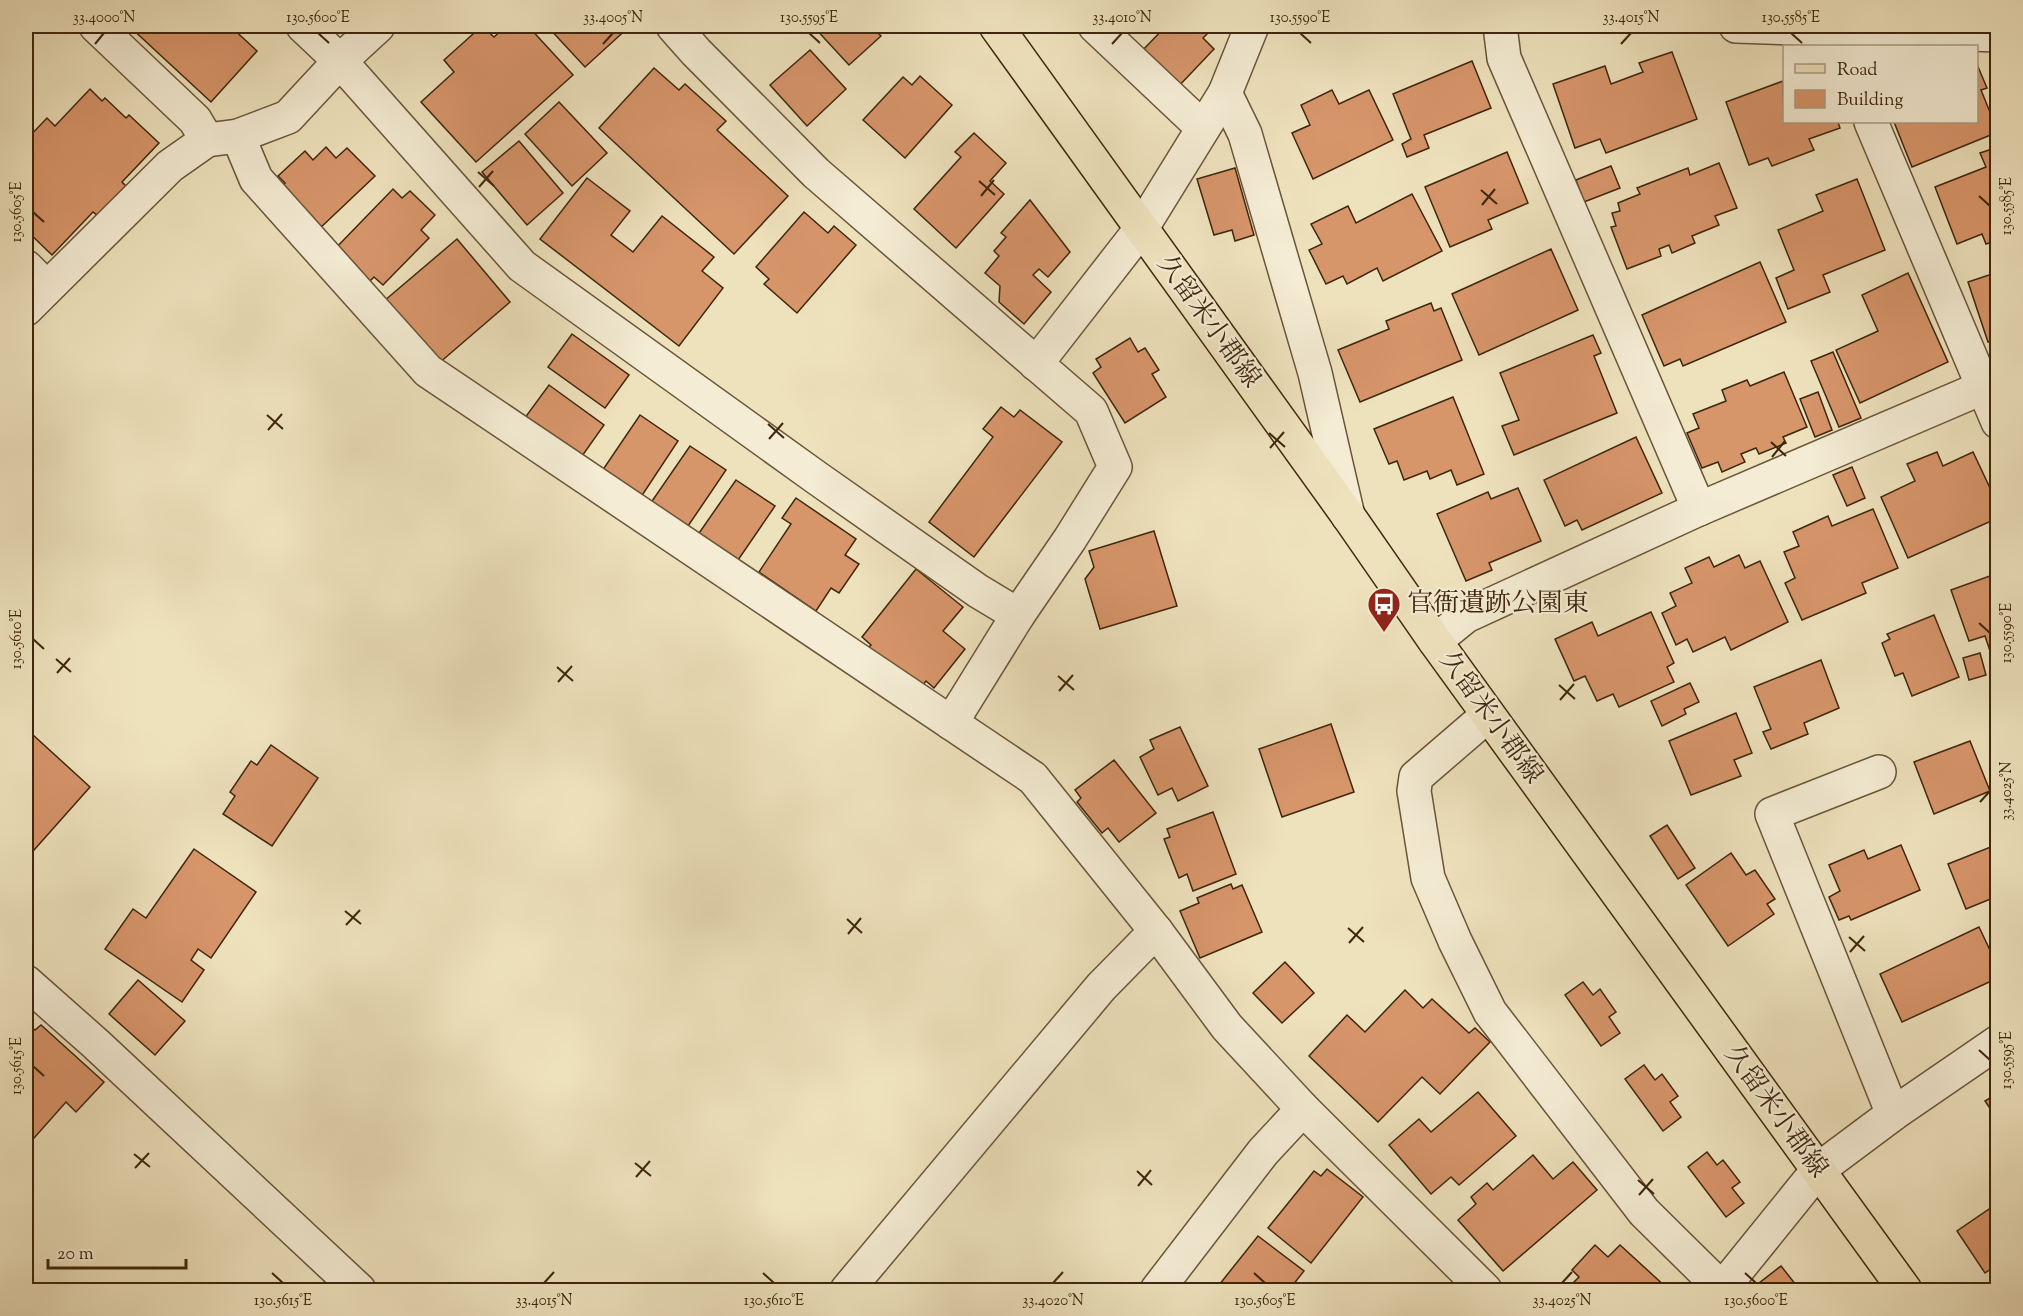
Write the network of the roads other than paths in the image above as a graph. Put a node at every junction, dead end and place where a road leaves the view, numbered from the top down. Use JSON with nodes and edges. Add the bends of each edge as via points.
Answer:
{"nodes":[{"id":1,"x":96,"y":26,"type":"edge"},
{"id":2,"x":303,"y":26,"type":"edge"},
{"id":3,"x":378,"y":26,"type":"edge"},
{"id":4,"x":673,"y":26,"type":"edge"},
{"id":5,"x":996,"y":26,"type":"edge"},
{"id":6,"x":1095,"y":26,"type":"edge"},
{"id":7,"x":1252,"y":26,"type":"edge"},
{"id":8,"x":1500,"y":26,"type":"edge"},
{"id":9,"x":1736,"y":26,"type":"edge"},
{"id":10,"x":1998,"y":35,"type":"edge"},
{"id":11,"x":1836,"y":37,"type":"edge"},
{"id":12,"x":340,"y":61,"type":"junction"},
{"id":13,"x":1225,"y":93,"type":"junction"},
{"id":14,"x":1871,"y":123,"type":"edge"},
{"id":15,"x":1203,"y":128,"type":"junction"},
{"id":16,"x":223,"y":138,"type":"junction"},
{"id":17,"x":1141,"y":229,"type":"junction"},
{"id":18,"x":32,"y":288,"type":"edge"},
{"id":19,"x":1036,"y":364,"type":"junction"},
{"id":20,"x":1990,"y":385,"type":"edge"},
{"id":21,"x":1998,"y":422,"type":"edge"},
{"id":22,"x":1699,"y":509,"type":"junction"},
{"id":23,"x":1348,"y":517,"type":"junction"},
{"id":24,"x":1018,"y":615,"type":"junction"},
{"id":25,"x":1435,"y":641,"type":"junction"},
{"id":26,"x":1488,"y":715,"type":"junction"},
{"id":27,"x":951,"y":723,"type":"junction"},
{"id":28,"x":1879,"y":772,"type":"dead end"},
{"id":29,"x":1156,"y":931,"type":"junction"},
{"id":30,"x":26,"y":982,"type":"edge"},
{"id":31,"x":1998,"y":1042,"type":"edge"},
{"id":32,"x":1303,"y":1109,"type":"junction"},
{"id":33,"x":1893,"y":1114,"type":"junction"},
{"id":34,"x":1818,"y":1170,"type":"junction"},
{"id":35,"x":359,"y":1290,"type":"edge"},
{"id":36,"x":847,"y":1290,"type":"edge"},
{"id":37,"x":1157,"y":1290,"type":"edge"},
{"id":38,"x":1485,"y":1290,"type":"edge"},
{"id":39,"x":1721,"y":1290,"type":"edge"},
{"id":40,"x":1905,"y":1290,"type":"edge"}],
"edges":[{"from":1,"to":16,"type":"street","via":[[195,120]]},
{"from":2,"to":12,"type":"street"},
{"from":3,"to":12,"type":"street"},
{"from":4,"to":19,"type":"street","via":[[816,173]]},
{"from":5,"to":17,"type":"main road","name":"久留米小郡線"},
{"from":6,"to":15,"type":"street"},
{"from":7,"to":13,"type":"street"},
{"from":8,"to":22,"type":"street","via":[[1504,58]]},
{"from":9,"to":11,"type":"street"},
{"from":10,"to":11,"type":"street"},
{"from":12,"to":16,"type":"street","via":[[288,117]]},
{"from":12,"to":24,"type":"street","via":[[522,266],[760,438]]},
{"from":13,"to":15,"type":"street"},
{"from":13,"to":23,"type":"street","via":[[1245,134],[1315,373]]},
{"from":14,"to":20,"type":"street"},
{"from":15,"to":17,"type":"street"},
{"from":16,"to":18,"type":"street","via":[[170,166]]},
{"from":16,"to":27,"type":"street","via":[[428,371]]},
{"from":17,"to":19,"type":"street"},
{"from":17,"to":23,"type":"main road","name":"久留米小郡線"},
{"from":19,"to":24,"type":"street","via":[[1091,411],[1114,467]]},
{"from":20,"to":21,"type":"street"},
{"from":20,"to":22,"type":"street"},
{"from":22,"to":25,"type":"street","via":[[1466,616]]},
{"from":23,"to":25,"type":"main road","name":"久留米小郡線"},
{"from":24,"to":27,"type":"street"},
{"from":25,"to":26,"type":"main road","name":"久留米小郡線"},
{"from":26,"to":34,"type":"main road","name":"久留米小郡線"},
{"from":26,"to":39,"type":"street","via":[[1416,777],[1414,790],[1428,878],[1490,1012],[1644,1212]]},
{"from":27,"to":29,"type":"street","via":[[1033,778]]},
{"from":28,"to":33,"type":"street","via":[[1772,814]]},
{"from":29,"to":32,"type":"street","via":[[1227,1027]]},
{"from":29,"to":36,"type":"street","via":[[1101,987]]},
{"from":30,"to":35,"type":"street"},
{"from":31,"to":33,"type":"street"},
{"from":32,"to":37,"type":"street","via":[[1263,1152]]},
{"from":32,"to":38,"type":"street"},
{"from":33,"to":34,"type":"street"},
{"from":34,"to":39,"type":"street"},
{"from":34,"to":40,"type":"main road","name":"久留米小郡線"}]}
